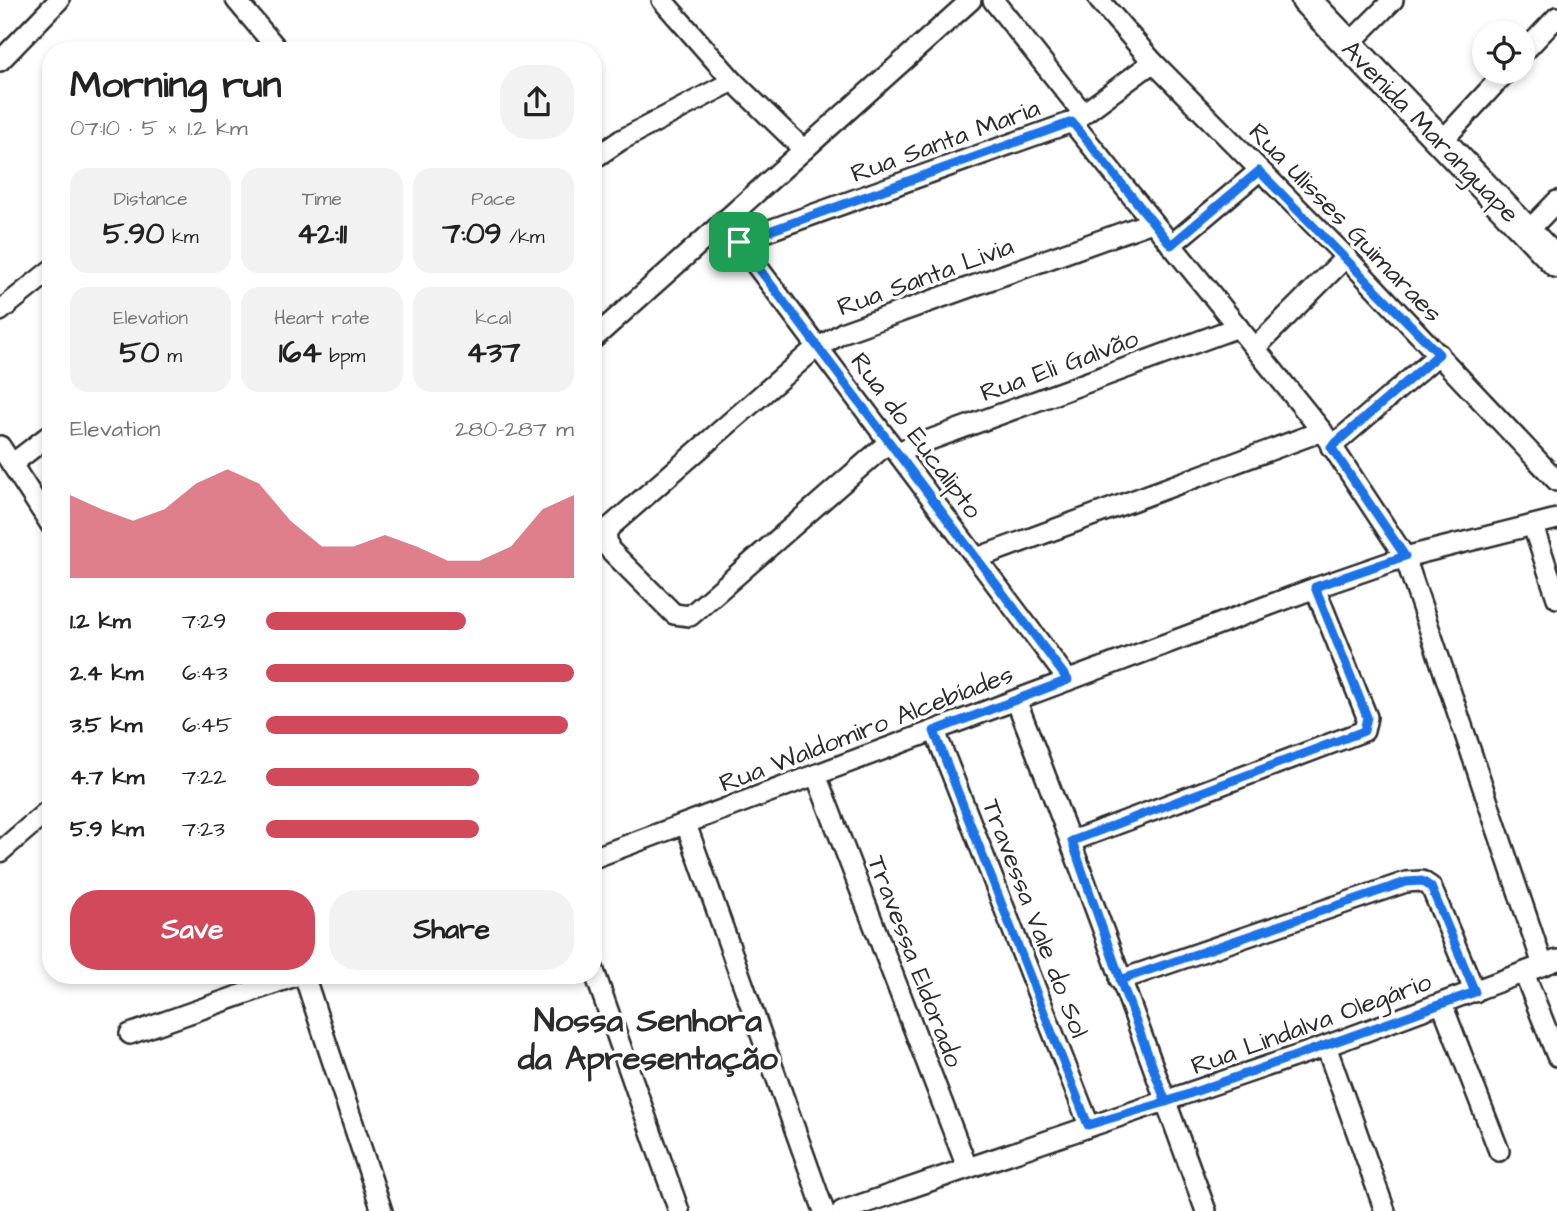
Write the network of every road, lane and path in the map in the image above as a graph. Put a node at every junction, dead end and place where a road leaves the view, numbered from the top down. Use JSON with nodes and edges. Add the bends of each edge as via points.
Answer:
{"nodes":[{"id":1,"x":59,"y":0,"type":"edge"},
{"id":2,"x":236,"y":0,"type":"edge"},
{"id":3,"x":662,"y":0,"type":"edge"},
{"id":4,"x":971,"y":0,"type":"edge"},
{"id":5,"x":993,"y":0,"type":"edge"},
{"id":6,"x":1099,"y":0,"type":"edge"},
{"id":7,"x":1306,"y":0,"type":"edge"},
{"id":8,"x":1392,"y":0,"type":"edge"},
{"id":9,"x":1557,"y":17,"type":"edge"},
{"id":10,"x":1535,"y":40,"type":"edge"},
{"id":11,"x":271,"y":42,"type":"edge"},
{"id":12,"x":1349,"y":44,"type":"junction"},
{"id":13,"x":0,"y":61,"type":"edge"},
{"id":14,"x":1153,"y":62,"type":"junction"},
{"id":15,"x":733,"y":80,"type":"junction"},
{"id":16,"x":1495,"y":84,"type":"edge"},
{"id":17,"x":1078,"y":118,"type":"junction"},
{"id":18,"x":1442,"y":141,"type":"junction"},
{"id":19,"x":804,"y":150,"type":"junction"},
{"id":20,"x":602,"y":153,"type":"edge"},
{"id":21,"x":1259,"y":171,"type":"junction"},
{"id":22,"x":1557,"y":201,"type":"edge"},
{"id":23,"x":723,"y":221,"type":"junction"},
{"id":24,"x":1152,"y":222,"type":"junction"},
{"id":25,"x":1527,"y":232,"type":"junction"},
{"id":26,"x":739,"y":242,"type":"junction"},
{"id":27,"x":1171,"y":245,"type":"junction"},
{"id":28,"x":1346,"y":257,"type":"junction"},
{"id":29,"x":1557,"y":262,"type":"edge"},
{"id":30,"x":42,"y":277,"type":"edge"},
{"id":31,"x":0,"y":311,"type":"edge"},
{"id":32,"x":1238,"y":327,"type":"junction"},
{"id":33,"x":602,"y":331,"type":"edge"},
{"id":34,"x":818,"y":347,"type":"junction"},
{"id":35,"x":1256,"y":347,"type":"junction"},
{"id":36,"x":1439,"y":354,"type":"junction"},
{"id":37,"x":1326,"y":439,"type":"junction"},
{"id":38,"x":42,"y":440,"type":"edge"},
{"id":39,"x":0,"y":446,"type":"edge"},
{"id":40,"x":893,"y":447,"type":"junction"},
{"id":41,"x":12,"y":464,"type":"junction"},
{"id":42,"x":1557,"y":481,"type":"edge"},
{"id":43,"x":42,"y":512,"type":"edge"},
{"id":44,"x":1557,"y":519,"type":"edge"},
{"id":45,"x":1533,"y":526,"type":"junction"},
{"id":46,"x":1405,"y":556,"type":"junction"},
{"id":47,"x":977,"y":558,"type":"junction"},
{"id":48,"x":1315,"y":587,"type":"junction"},
{"id":49,"x":1557,"y":598,"type":"edge"},
{"id":50,"x":690,"y":616,"type":"joint"},
{"id":51,"x":1068,"y":680,"type":"junction"},
{"id":52,"x":1016,"y":700,"type":"junction"},
{"id":53,"x":934,"y":731,"type":"junction"},
{"id":54,"x":816,"y":775,"type":"junction"},
{"id":55,"x":42,"y":816,"type":"edge"},
{"id":56,"x":686,"y":824,"type":"junction"},
{"id":57,"x":1072,"y":841,"type":"junction"},
{"id":58,"x":0,"y":852,"type":"edge"},
{"id":59,"x":602,"y":855,"type":"edge"},
{"id":60,"x":1550,"y":963,"type":"edge"},
{"id":61,"x":1524,"y":973,"type":"junction"},
{"id":62,"x":1120,"y":980,"type":"junction"},
{"id":63,"x":272,"y":984,"type":"edge"},
{"id":64,"x":307,"y":984,"type":"edge"},
{"id":65,"x":599,"y":984,"type":"edge"},
{"id":66,"x":1475,"y":992,"type":"junction"},
{"id":67,"x":1442,"y":1004,"type":"junction"},
{"id":68,"x":130,"y":1034,"type":"dead end"},
{"id":69,"x":1326,"y":1046,"type":"junction"},
{"id":70,"x":1557,"y":1056,"type":"edge"},
{"id":71,"x":1166,"y":1102,"type":"junction"},
{"id":72,"x":1088,"y":1125,"type":"junction"},
{"id":73,"x":1499,"y":1151,"type":"dead end"},
{"id":74,"x":967,"y":1167,"type":"junction"},
{"id":75,"x":382,"y":1211,"type":"edge"},
{"id":76,"x":678,"y":1211,"type":"edge"},
{"id":77,"x":824,"y":1211,"type":"edge"},
{"id":78,"x":842,"y":1211,"type":"edge"},
{"id":79,"x":1206,"y":1211,"type":"edge"},
{"id":80,"x":1385,"y":1211,"type":"edge"}],
"edges":[{"from":1,"to":13,"type":"street"},
{"from":2,"to":11,"type":"street"},
{"from":3,"to":15,"type":"street"},
{"from":4,"to":19,"type":"street"},
{"from":5,"to":17,"type":"street"},
{"from":6,"to":14,"type":"street","name":"Rua Ulisses Guimaraes"},
{"from":7,"to":12,"type":"main road","name":"Avenida Maranguape"},
{"from":8,"to":12,"type":"street"},
{"from":9,"to":10,"type":"street"},
{"from":12,"to":18,"type":"main road","name":"Avenida Maranguape"},
{"from":14,"to":17,"type":"street","name":"Rua Santa Maria"},
{"from":14,"to":21,"type":"street","name":"Rua Ulisses Guimaraes"},
{"from":15,"to":19,"type":"street"},
{"from":15,"to":20,"type":"street"},
{"from":16,"to":18,"type":"street"},
{"from":17,"to":24,"type":"street"},
{"from":17,"to":26,"type":"street","name":"Rua Santa Maria"},
{"from":18,"to":25,"type":"main road","name":"Avenida Maranguape"},
{"from":19,"to":23,"type":"street"},
{"from":21,"to":27,"type":"street"},
{"from":21,"to":28,"type":"street","name":"Rua Ulisses Guimaraes"},
{"from":22,"to":25,"type":"street"},
{"from":23,"to":26,"type":"street","name":"Rua do Eucalipto"},
{"from":23,"to":33,"type":"street"},
{"from":24,"to":27,"type":"street"},
{"from":24,"to":34,"type":"street","name":"Rua Santa Livia","via":[[870,322]]},
{"from":25,"to":29,"type":"main road","name":"Avenida Maranguape"},
{"from":26,"to":34,"type":"street","name":"Rua do Eucalipto"},
{"from":27,"to":32,"type":"street"},
{"from":28,"to":35,"type":"street"},
{"from":28,"to":36,"type":"street","name":"Rua Ulisses Guimaraes"},
{"from":30,"to":31,"type":"street"},
{"from":32,"to":35,"type":"street"},
{"from":32,"to":40,"type":"street","name":"Rua Eli Galvão"},
{"from":34,"to":40,"type":"street","name":"Rua do Eucalipto"},
{"from":34,"to":50,"type":"street","name":"Rua Santa Livia","via":[[606,534],[609,549],[674,614]]},
{"from":35,"to":37,"type":"street"},
{"from":36,"to":37,"type":"street"},
{"from":36,"to":42,"type":"street","name":"Rua Ulisses Guimaraes"},
{"from":37,"to":46,"type":"street"},
{"from":37,"to":47,"type":"street"},
{"from":38,"to":41,"type":"street"},
{"from":39,"to":41,"type":"street"},
{"from":40,"to":47,"type":"street","name":"Rua do Eucalipto"},
{"from":40,"to":50,"type":"street","name":"Rua Eli Galvão"},
{"from":41,"to":43,"type":"street"},
{"from":44,"to":45,"type":"street","name":"Rua Waldomiro Alcebíades"},
{"from":45,"to":46,"type":"street","name":"Rua Waldomiro Alcebíades"},
{"from":45,"to":49,"type":"street"},
{"from":46,"to":48,"type":"street","name":"Rua Waldomiro Alcebíades"},
{"from":46,"to":60,"type":"street"},
{"from":47,"to":51,"type":"street","name":"Rua do Eucalipto"},
{"from":48,"to":51,"type":"street","name":"Rua Waldomiro Alcebíades"},
{"from":48,"to":57,"type":"street","via":[[1367,717],[1364,731]]},
{"from":51,"to":52,"type":"street","name":"Rua Waldomiro Alcebíades"},
{"from":52,"to":53,"type":"street","name":"Rua Waldomiro Alcebíades"},
{"from":52,"to":57,"type":"street"},
{"from":53,"to":54,"type":"street","name":"Rua Waldomiro Alcebíades"},
{"from":53,"to":72,"type":"street","name":"Travessa Vale do Sol"},
{"from":54,"to":56,"type":"street","name":"Rua Waldomiro Alcebíades"},
{"from":54,"to":74,"type":"street","name":"Travessa Eldorado"},
{"from":55,"to":58,"type":"street"},
{"from":56,"to":59,"type":"street","name":"Rua Waldomiro Alcebíades"},
{"from":56,"to":77,"type":"street"},
{"from":57,"to":62,"type":"street"},
{"from":60,"to":61,"type":"street","name":"Rua Lindalva Olegário"},
{"from":61,"to":66,"type":"street","name":"Rua Lindalva Olegário"},
{"from":61,"to":70,"type":"street"},
{"from":62,"to":66,"type":"street","via":[[1406,882],[1422,881],[1431,887]]},
{"from":62,"to":71,"type":"street"},
{"from":63,"to":68,"type":"street"},
{"from":64,"to":75,"type":"street"},
{"from":65,"to":76,"type":"street"},
{"from":66,"to":67,"type":"street","name":"Rua Lindalva Olegário"},
{"from":67,"to":69,"type":"street","name":"Rua Lindalva Olegário"},
{"from":67,"to":73,"type":"street"},
{"from":69,"to":71,"type":"street","name":"Rua Lindalva Olegário"},
{"from":69,"to":80,"type":"street"},
{"from":71,"to":72,"type":"street","name":"Rua Lindalva Olegário"},
{"from":71,"to":79,"type":"street"},
{"from":72,"to":74,"type":"street","name":"Rua Lindalva Olegário"},
{"from":74,"to":78,"type":"street","name":"Rua Lindalva Olegário"}]}
